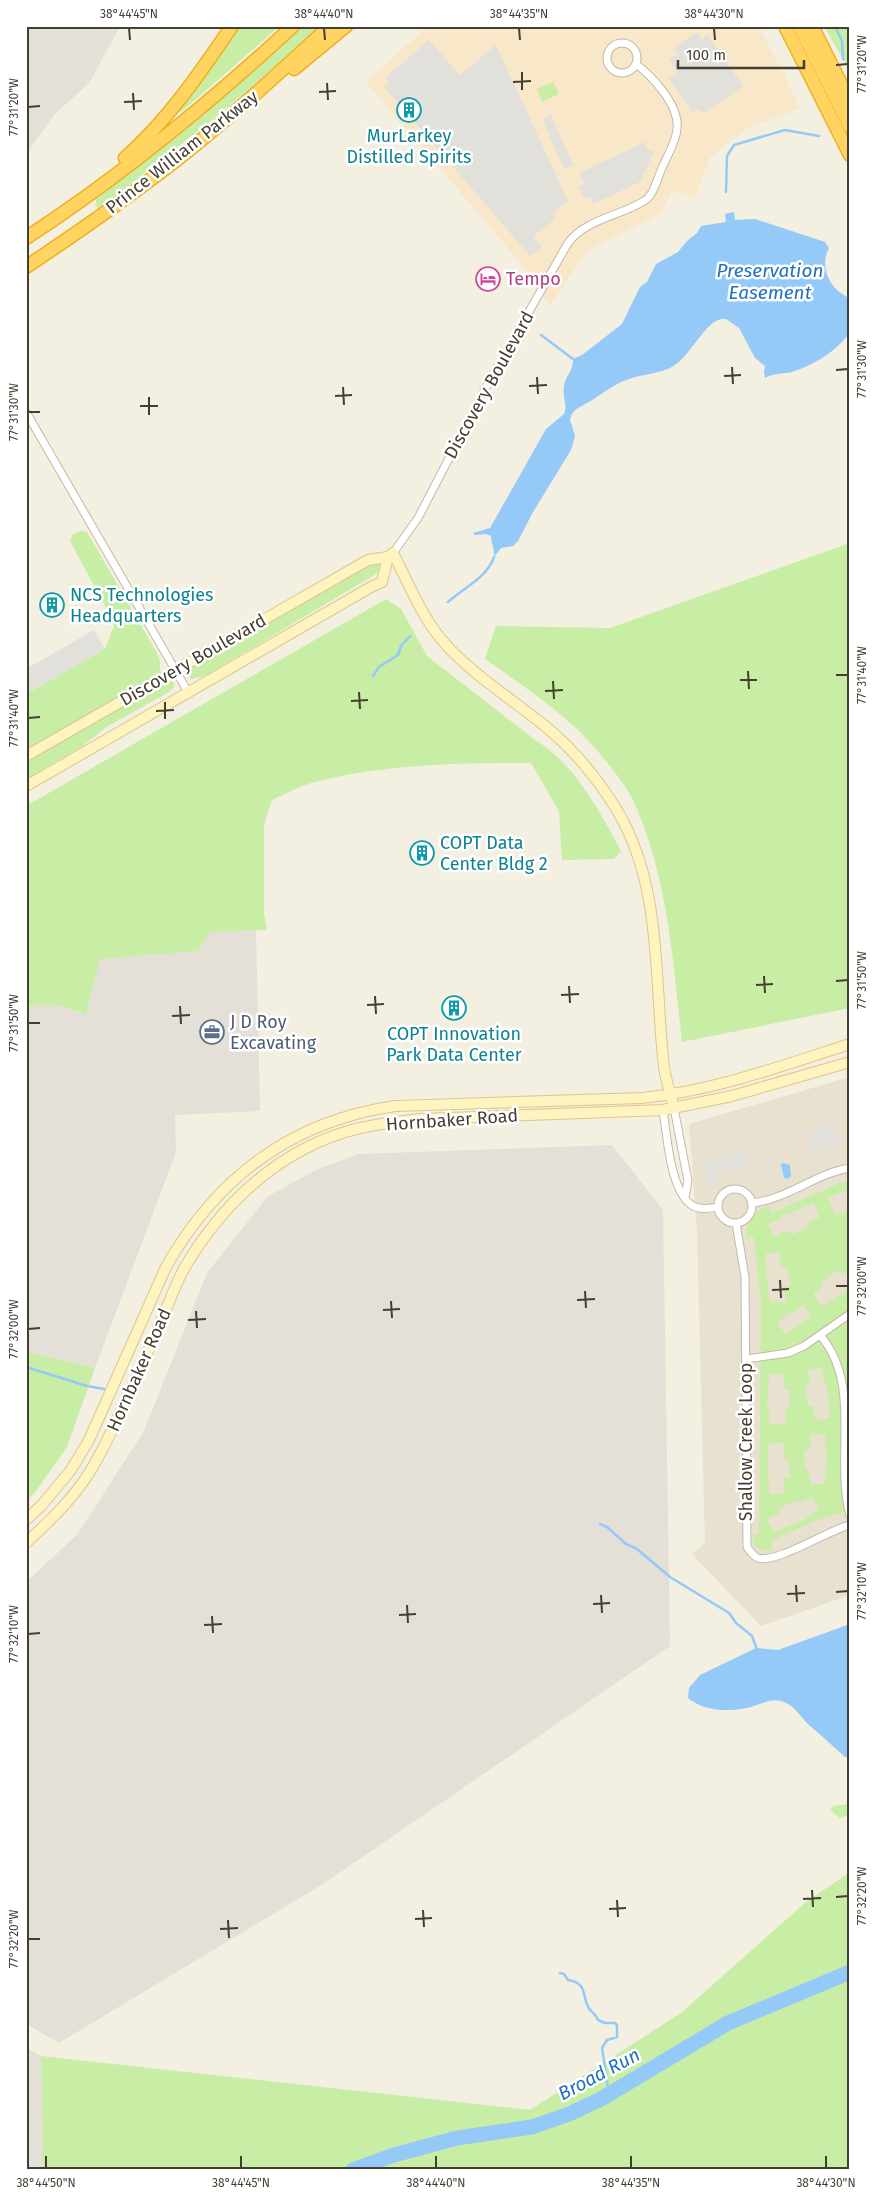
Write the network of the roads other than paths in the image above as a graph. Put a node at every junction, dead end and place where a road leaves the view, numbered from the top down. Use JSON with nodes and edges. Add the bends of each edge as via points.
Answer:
{"nodes":[{"id":1,"x":232,"y":26,"type":"edge"},
{"id":2,"x":293,"y":26,"type":"edge"},
{"id":3,"x":330,"y":26,"type":"edge"},
{"id":4,"x":346,"y":26,"type":"edge"},
{"id":5,"x":777,"y":26,"type":"edge"},
{"id":6,"x":785,"y":26,"type":"edge"},
{"id":7,"x":799,"y":26,"type":"edge"},
{"id":8,"x":812,"y":26,"type":"edge"},
{"id":9,"x":636,"y":64,"type":"junction"},
{"id":10,"x":812,"y":82,"type":"junction"},
{"id":11,"x":850,"y":102,"type":"edge"},
{"id":12,"x":229,"y":116,"type":"junction"},
{"id":13,"x":850,"y":127,"type":"edge"},
{"id":14,"x":850,"y":155,"type":"edge"},
{"id":15,"x":65,"y":211,"type":"junction"},
{"id":16,"x":26,"y":238,"type":"edge"},
{"id":17,"x":26,"y":267,"type":"edge"},
{"id":18,"x":26,"y":412,"type":"edge"},
{"id":19,"x":390,"y":555,"type":"junction"},
{"id":20,"x":176,"y":670,"type":"junction"},
{"id":21,"x":188,"y":692,"type":"junction"},
{"id":22,"x":26,"y":756,"type":"edge"},
{"id":23,"x":26,"y":786,"type":"edge"},
{"id":24,"x":850,"y":1044,"type":"edge"},
{"id":25,"x":850,"y":1062,"type":"edge"},
{"id":26,"x":666,"y":1095,"type":"junction"},
{"id":27,"x":674,"y":1108,"type":"junction"},
{"id":28,"x":663,"y":1110,"type":"junction"},
{"id":29,"x":850,"y":1168,"type":"edge"},
{"id":30,"x":685,"y":1197,"type":"junction"},
{"id":31,"x":752,"y":1203,"type":"junction"},
{"id":32,"x":718,"y":1207,"type":"junction"},
{"id":33,"x":736,"y":1223,"type":"junction"},
{"id":34,"x":145,"y":1314,"type":"junction"},
{"id":35,"x":850,"y":1314,"type":"edge"},
{"id":36,"x":161,"y":1322,"type":"junction"},
{"id":37,"x":820,"y":1335,"type":"junction"},
{"id":38,"x":746,"y":1359,"type":"junction"},
{"id":39,"x":850,"y":1515,"type":"edge"},
{"id":40,"x":26,"y":1520,"type":"edge"},
{"id":41,"x":850,"y":1525,"type":"edge"},
{"id":42,"x":26,"y":1542,"type":"edge"}],
"edges":[{"from":1,"to":15,"type":"highway","via":[[161,123]]},
{"from":2,"to":15,"type":"highway","name":"Prince William Parkway","via":[[172,131]]},
{"from":3,"to":12,"type":"highway","name":"Prince William Parkway"},
{"from":4,"to":12,"type":"highway","via":[[310,57]]},
{"from":5,"to":10,"type":"highway"},
{"from":6,"to":10,"type":"highway"},
{"from":7,"to":13,"type":"highway"},
{"from":8,"to":11,"type":"highway"},
{"from":9,"to":9,"type":"street","name":"Discovery Boulevard","via":[[637,55],[628,44],[620,43],[609,50],[608,63],[617,72],[630,71]]},
{"from":9,"to":19,"type":"street","name":"Discovery Boulevard","via":[[658,84],[677,122],[676,135],[652,192],[643,202],[585,228],[568,243],[418,518]]},
{"from":10,"to":14,"type":"highway"},
{"from":12,"to":17,"type":"highway","name":"Prince William Parkway","via":[[115,206]]},
{"from":15,"to":16,"type":"highway","name":"Prince William Parkway"},
{"from":18,"to":20,"type":"street"},
{"from":19,"to":20,"type":"main road","name":"Discovery Boulevard","via":[[368,560]]},
{"from":19,"to":21,"type":"main road","name":"Discovery Boulevard","via":[[382,582]]},
{"from":19,"to":26,"type":"main road","via":[[442,641],[563,743],[591,773],[618,813],[630,837],[645,885],[656,966]]},
{"from":20,"to":21,"type":"street"},
{"from":20,"to":22,"type":"main road","name":"Discovery Boulevard"},
{"from":21,"to":23,"type":"main road","name":"Discovery Boulevard"},
{"from":24,"to":26,"type":"main road","name":"Hornbaker Road","via":[[748,1077]]},
{"from":25,"to":27,"type":"main road","name":"Hornbaker Road","via":[[732,1096]]},
{"from":26,"to":27,"type":"main road"},
{"from":26,"to":28,"type":"main road"},
{"from":26,"to":34,"type":"main road","name":"Hornbaker Road","via":[[395,1106],[368,1110],[320,1125],[261,1157],[218,1194],[180,1243]]},
{"from":27,"to":28,"type":"main road","name":"Hornbaker Road"},
{"from":27,"to":30,"type":"street","via":[[688,1181]]},
{"from":28,"to":30,"type":"street","via":[[676,1185]]},
{"from":28,"to":36,"type":"main road","name":"Hornbaker Road","via":[[420,1119],[342,1133],[281,1163],[231,1204],[184,1268]]},
{"from":29,"to":31,"type":"street"},
{"from":30,"to":32,"type":"street","via":[[701,1209]]},
{"from":31,"to":32,"type":"street","via":[[744,1192],[734,1189],[721,1197]]},
{"from":31,"to":33,"type":"street","via":[[750,1215]]},
{"from":32,"to":33,"type":"street","via":[[722,1217]]},
{"from":33,"to":38,"type":"street","name":"Shallow Creek Loop","via":[[745,1277]]},
{"from":34,"to":36,"type":"main road"},
{"from":34,"to":40,"type":"main road","name":"Hornbaker Road","via":[[89,1440],[71,1470]]},
{"from":35,"to":37,"type":"street"},
{"from":36,"to":42,"type":"main road","name":"Hornbaker Road","via":[[96,1462],[52,1519]]},
{"from":37,"to":38,"type":"street","via":[[788,1353]]},
{"from":37,"to":39,"type":"street","via":[[833,1353],[842,1386]]},
{"from":38,"to":41,"type":"street","name":"Shallow Creek Loop","via":[[747,1547],[760,1558],[776,1557]]}]}
